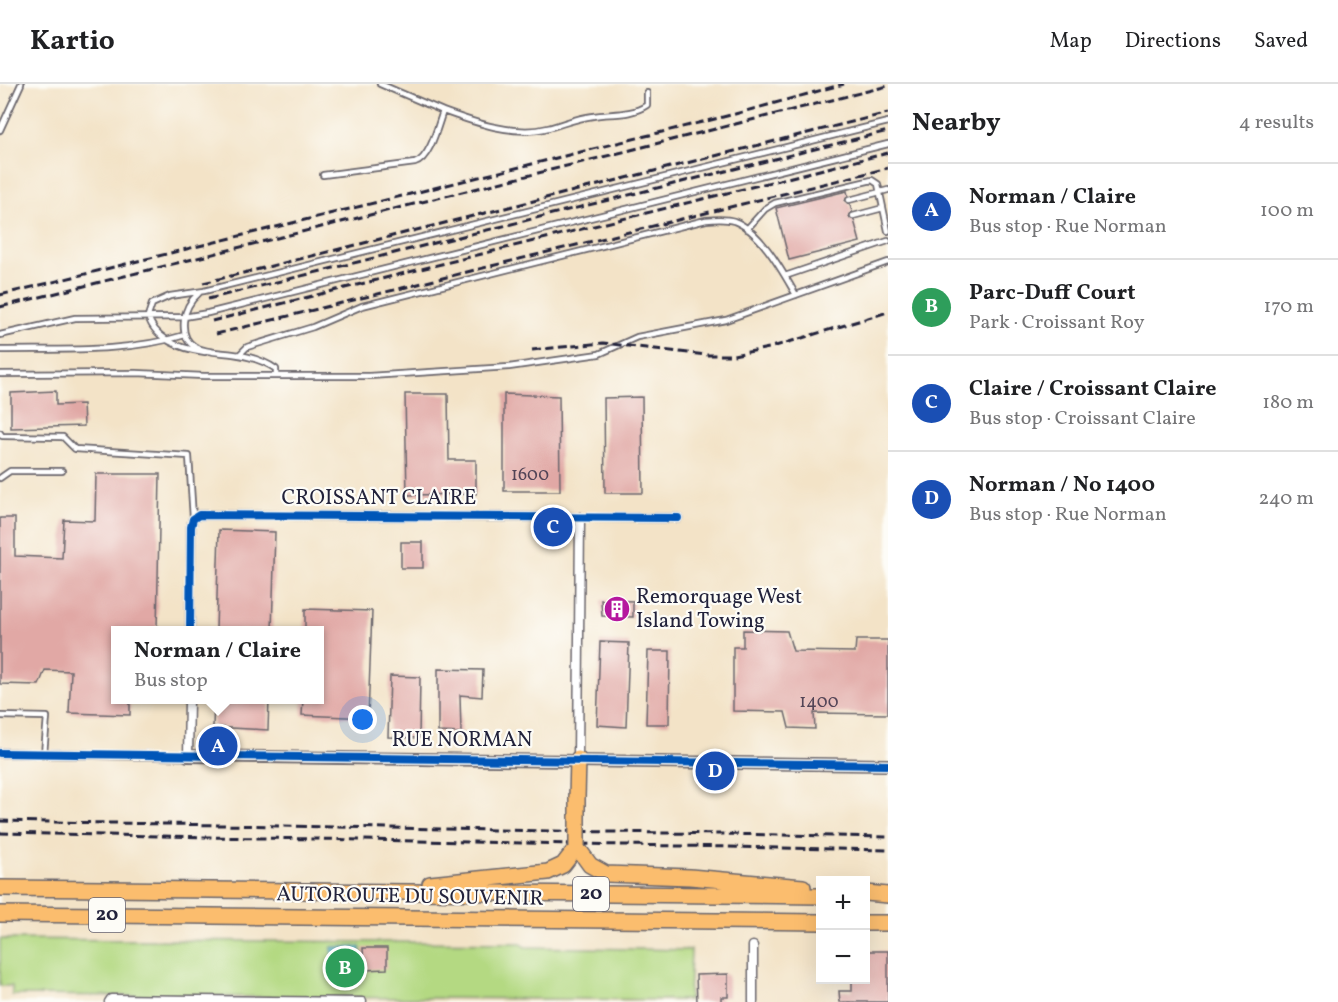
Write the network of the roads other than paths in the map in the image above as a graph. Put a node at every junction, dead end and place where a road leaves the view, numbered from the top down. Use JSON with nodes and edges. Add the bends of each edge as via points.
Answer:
{"nodes":[{"id":1,"x":21,"y":84,"type":"edge"},
{"id":2,"x":380,"y":84,"type":"edge"},
{"id":3,"x":647,"y":93,"type":"dead end"},
{"id":4,"x":443,"y":111,"type":"junction"},
{"id":5,"x":888,"y":122,"type":"edge"},
{"id":6,"x":0,"y":130,"type":"edge"},
{"id":7,"x":888,"y":144,"type":"edge"},
{"id":8,"x":323,"y":175,"type":"dead end"},
{"id":9,"x":888,"y":190,"type":"edge"},
{"id":10,"x":880,"y":192,"type":"junction"},
{"id":11,"x":849,"y":200,"type":"dead end"},
{"id":12,"x":883,"y":208,"type":"junction"},
{"id":13,"x":853,"y":216,"type":"dead end"},
{"id":14,"x":747,"y":229,"type":"junction"},
{"id":15,"x":888,"y":231,"type":"edge"},
{"id":16,"x":888,"y":241,"type":"edge"},
{"id":17,"x":888,"y":262,"type":"edge"},
{"id":18,"x":784,"y":276,"type":"junction"},
{"id":19,"x":204,"y":291,"type":"junction"},
{"id":20,"x":796,"y":295,"type":"junction"},
{"id":21,"x":148,"y":316,"type":"junction"},
{"id":22,"x":184,"y":316,"type":"junction"},
{"id":23,"x":0,"y":335,"type":"edge"},
{"id":24,"x":185,"y":335,"type":"junction"},
{"id":25,"x":167,"y":340,"type":"junction"},
{"id":26,"x":0,"y":350,"type":"edge"},
{"id":27,"x":205,"y":352,"type":"junction"},
{"id":28,"x":239,"y":355,"type":"junction"},
{"id":29,"x":0,"y":374,"type":"edge"},
{"id":30,"x":276,"y":376,"type":"junction"},
{"id":31,"x":0,"y":433,"type":"edge"},
{"id":32,"x":62,"y":471,"type":"dead end"},
{"id":33,"x":0,"y":478,"type":"edge"},
{"id":34,"x":580,"y":517,"type":"junction"},
{"id":35,"x":678,"y":518,"type":"dead end"},
{"id":36,"x":193,"y":519,"type":"junction"},
{"id":37,"x":190,"y":626,"type":"edge"},
{"id":38,"x":189,"y":704,"type":"edge"},
{"id":39,"x":0,"y":716,"type":"edge"},
{"id":40,"x":0,"y":753,"type":"edge"},
{"id":41,"x":44,"y":754,"type":"junction"},
{"id":42,"x":188,"y":756,"type":"junction"},
{"id":43,"x":578,"y":759,"type":"junction"},
{"id":44,"x":888,"y":765,"type":"edge"},
{"id":45,"x":577,"y":850,"type":"junction"},
{"id":46,"x":0,"y":888,"type":"edge"},
{"id":47,"x":816,"y":889,"type":"edge"},
{"id":48,"x":361,"y":891,"type":"junction"},
{"id":49,"x":870,"y":895,"type":"edge"},
{"id":50,"x":816,"y":896,"type":"edge"},
{"id":51,"x":888,"y":896,"type":"edge"},
{"id":52,"x":0,"y":914,"type":"edge"},
{"id":53,"x":816,"y":922,"type":"edge"},
{"id":54,"x":870,"y":922,"type":"edge"},
{"id":55,"x":888,"y":923,"type":"edge"},
{"id":56,"x":753,"y":946,"type":"dead end"},
{"id":57,"x":109,"y":1002,"type":"edge"},
{"id":58,"x":362,"y":1002,"type":"edge"},
{"id":59,"x":753,"y":1002,"type":"edge"}],
"edges":[{"from":1,"to":6,"type":"lane"},
{"from":2,"to":4,"type":"lane"},
{"from":3,"to":4,"type":"lane","via":[[647,105],[638,111],[590,116],[532,130],[483,124]]},
{"from":4,"to":8,"type":"lane","via":[[428,153],[419,162]]},
{"from":5,"to":19,"type":"lane"},
{"from":7,"to":22,"type":"lane"},
{"from":9,"to":10,"type":"lane"},
{"from":10,"to":11,"type":"lane"},
{"from":10,"to":12,"type":"lane"},
{"from":10,"to":14,"type":"lane","via":[[876,182],[869,180],[775,203],[765,208]]},
{"from":12,"to":13,"type":"lane"},
{"from":12,"to":15,"type":"lane"},
{"from":14,"to":18,"type":"lane"},
{"from":14,"to":28,"type":"lane","via":[[729,220],[706,220],[488,273],[353,309],[313,327],[247,347]]},
{"from":16,"to":18,"type":"lane"},
{"from":17,"to":20,"type":"lane"},
{"from":18,"to":20,"type":"lane"},
{"from":19,"to":21,"type":"lane","via":[[156,300]]},
{"from":19,"to":22,"type":"lane","via":[[194,297]]},
{"from":20,"to":30,"type":"lane","via":[[726,320],[637,337],[583,357],[439,372]]},
{"from":21,"to":22,"type":"lane"},
{"from":21,"to":23,"type":"lane","via":[[68,318]]},
{"from":21,"to":25,"type":"lane"},
{"from":22,"to":24,"type":"lane"},
{"from":24,"to":25,"type":"lane"},
{"from":24,"to":27,"type":"lane","via":[[192,346]]},
{"from":25,"to":26,"type":"lane","via":[[107,347]]},
{"from":25,"to":27,"type":"lane"},
{"from":27,"to":28,"type":"lane"},
{"from":28,"to":30,"type":"lane","via":[[271,365]]},
{"from":29,"to":30,"type":"lane"},
{"from":31,"to":36,"type":"lane","via":[[63,437],[75,449],[189,456]]},
{"from":32,"to":33,"type":"lane","via":[[10,471]]},
{"from":34,"to":35,"type":"street","name":"CROISSANT CLAIRE"},
{"from":34,"to":36,"type":"street","name":"CROISSANT CLAIRE","via":[[205,514]]},
{"from":34,"to":43,"type":"street"},
{"from":36,"to":37,"type":"street"},
{"from":38,"to":42,"type":"street"},
{"from":39,"to":41,"type":"lane","via":[[47,717]]},
{"from":40,"to":41,"type":"street","name":"RUE NORMAN"},
{"from":41,"to":42,"type":"street","name":"RUE NORMAN"},
{"from":42,"to":43,"type":"street","name":"RUE NORMAN"},
{"from":43,"to":44,"type":"street","name":"RUE NORMAN"},
{"from":43,"to":45,"type":"highway","bridge":true},
{"from":45,"to":47,"type":"highway","via":[[595,869],[606,874]]},
{"from":45,"to":48,"type":"highway","via":[[563,865],[548,872]]},
{"from":46,"to":48,"type":"highway","name":"AUTOROUTE DU SOUVENIR","number":"20"},
{"from":48,"to":50,"type":"highway","name":"AUTOROUTE DU SOUVENIR","number":"20"},
{"from":49,"to":51,"type":"highway"},
{"from":52,"to":53,"type":"highway","name":"AUTOROUTE DU SOUVENIR","number":"20"},
{"from":54,"to":55,"type":"highway"},
{"from":56,"to":59,"type":"street"},
{"from":57,"to":58,"type":"street"}]}
